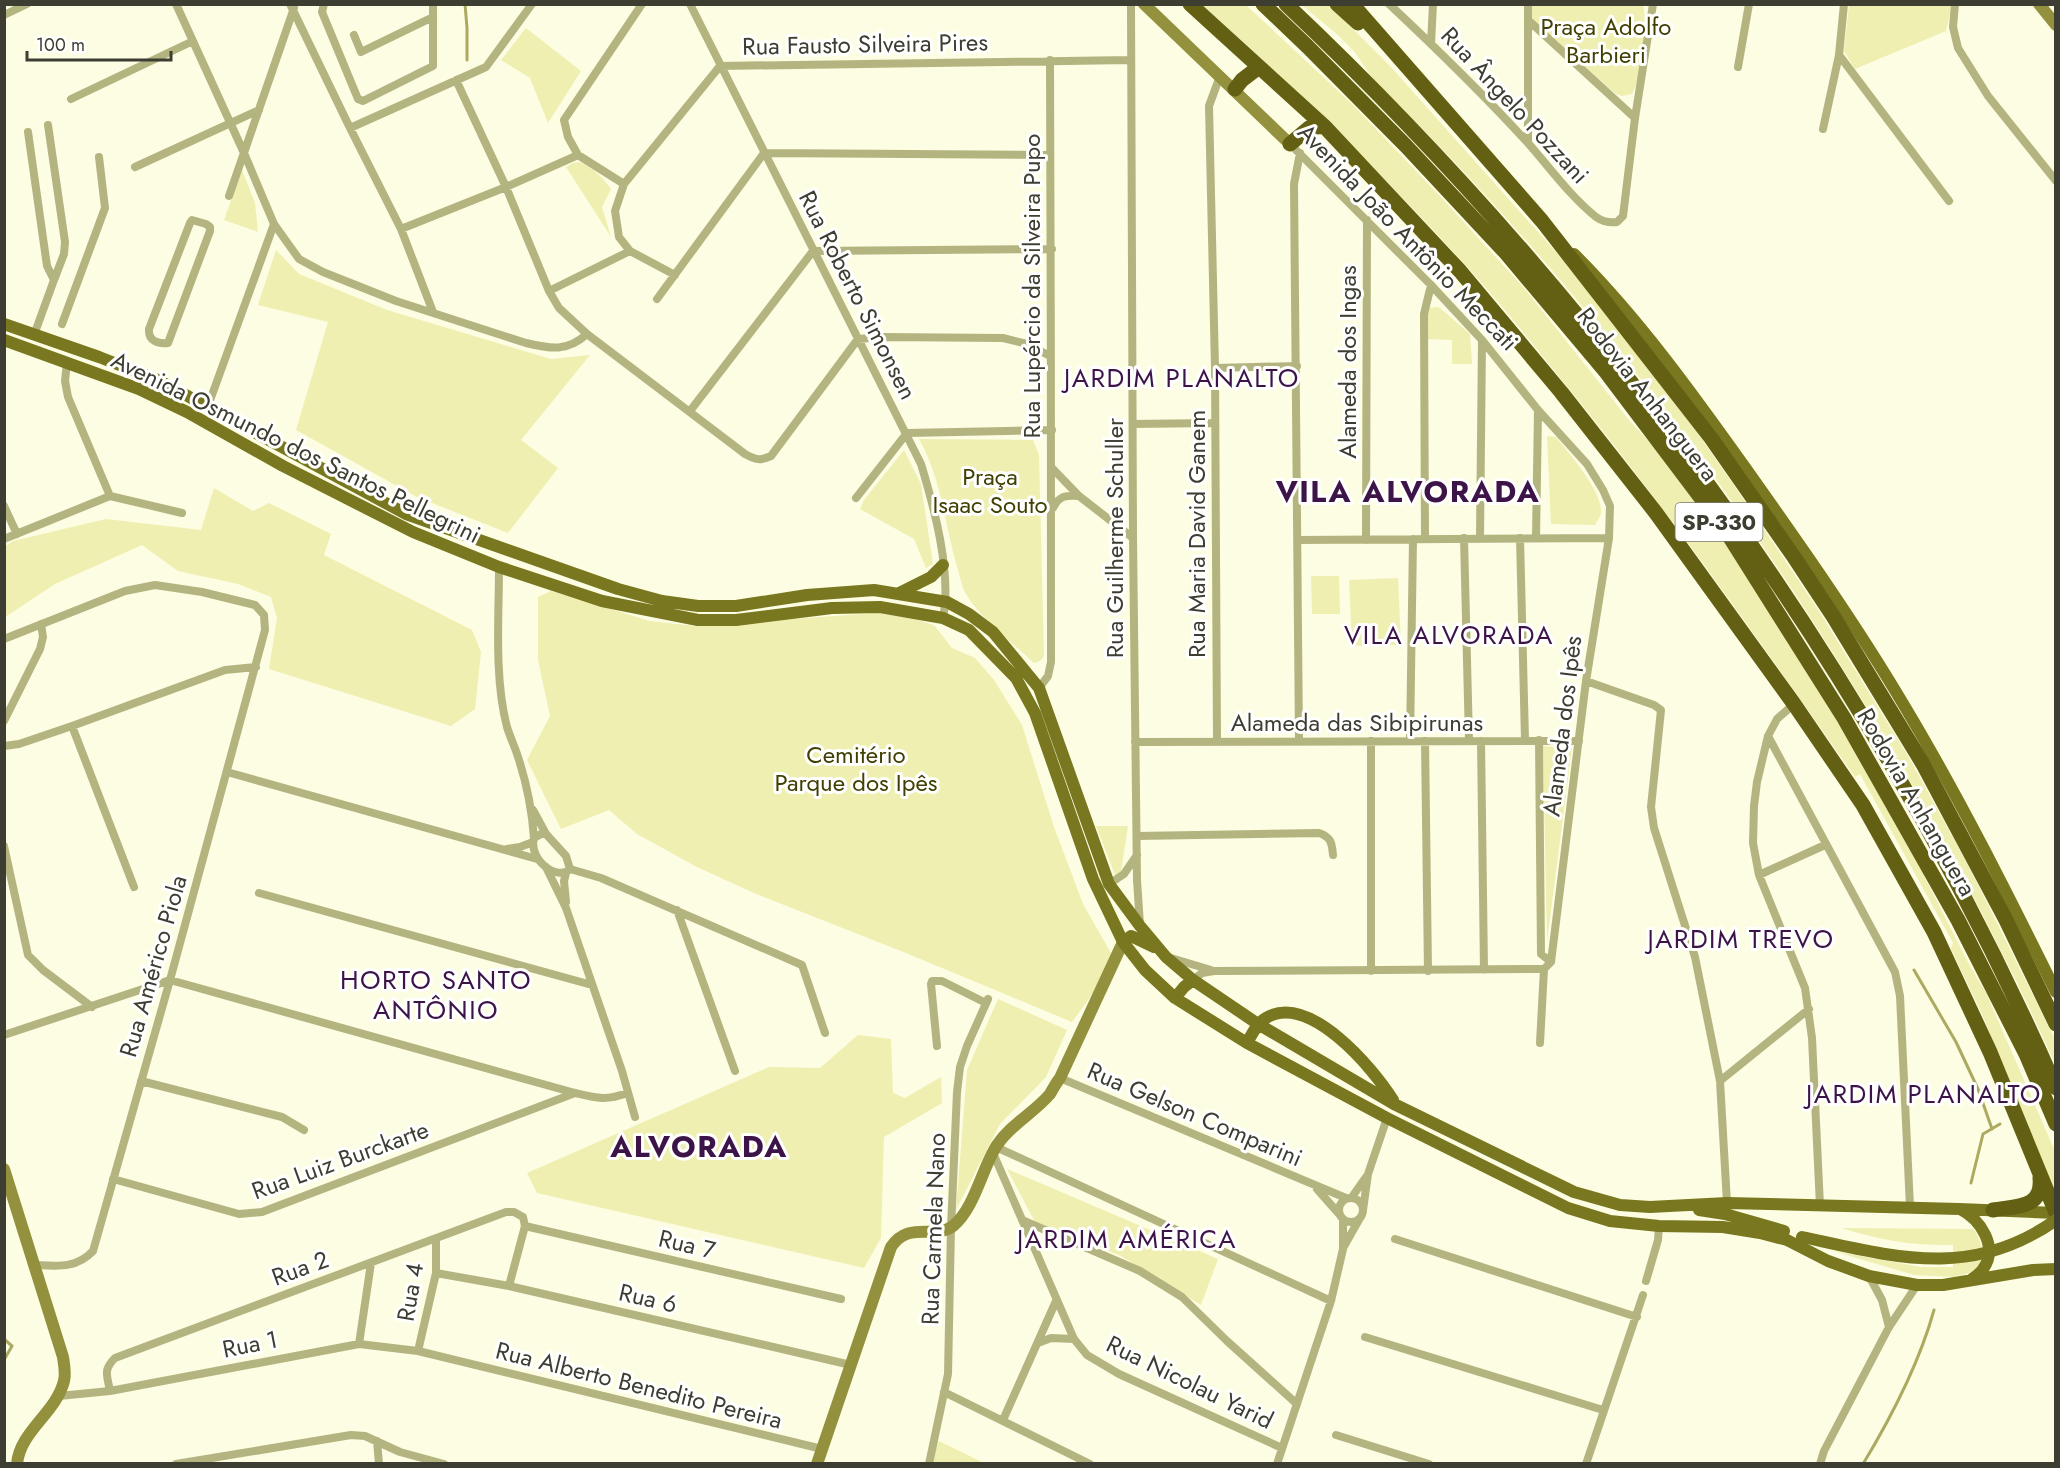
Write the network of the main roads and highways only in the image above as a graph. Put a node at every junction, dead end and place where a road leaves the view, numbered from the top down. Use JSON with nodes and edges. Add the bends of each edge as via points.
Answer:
{"nodes":[{"id":1,"x":1190,"y":4,"type":"edge"},
{"id":2,"x":1263,"y":4,"type":"edge"},
{"id":3,"x":1286,"y":4,"type":"edge"},
{"id":4,"x":1336,"y":4,"type":"edge"},
{"id":5,"x":1352,"y":4,"type":"edge"},
{"id":6,"x":1259,"y":67,"type":"junction"},
{"id":7,"x":1235,"y":89,"type":"road end"},
{"id":8,"x":1439,"y":104,"type":"junction"},
{"id":9,"x":1324,"y":126,"type":"junction"},
{"id":10,"x":1295,"y":149,"type":"road end"},
{"id":11,"x":1542,"y":221,"type":"junction"},
{"id":12,"x":4,"y":324,"type":"edge"},
{"id":13,"x":4,"y":340,"type":"edge"},
{"id":14,"x":315,"y":465,"type":"junction"},
{"id":15,"x":283,"y":466,"type":"junction"},
{"id":16,"x":517,"y":554,"type":"junction"},
{"id":17,"x":943,"y":565,"type":"road end"},
{"id":18,"x":499,"y":567,"type":"junction"},
{"id":19,"x":897,"y":593,"type":"junction"},
{"id":20,"x":1013,"y":675,"type":"junction"},
{"id":21,"x":1040,"y":688,"type":"junction"},
{"id":22,"x":1123,"y":942,"type":"junction"},
{"id":23,"x":1164,"y":954,"type":"junction"},
{"id":24,"x":1193,"y":980,"type":"junction"},
{"id":25,"x":2055,"y":992,"type":"edge"},
{"id":26,"x":1176,"y":998,"type":"junction"},
{"id":27,"x":1258,"y":1024,"type":"junction"},
{"id":28,"x":2055,"y":1024,"type":"edge"},
{"id":29,"x":1247,"y":1043,"type":"junction"},
{"id":30,"x":2055,"y":1088,"type":"edge"},
{"id":31,"x":1394,"y":1104,"type":"junction"},
{"id":32,"x":1387,"y":1118,"type":"junction"},
{"id":33,"x":2055,"y":1124,"type":"edge"},
{"id":34,"x":2039,"y":1169,"type":"junction"},
{"id":35,"x":1669,"y":1206,"type":"junction"},
{"id":36,"x":1959,"y":1209,"type":"junction"},
{"id":37,"x":1993,"y":1210,"type":"junction"},
{"id":38,"x":2055,"y":1213,"type":"edge"},
{"id":39,"x":2055,"y":1220,"type":"edge"},
{"id":40,"x":1760,"y":1233,"type":"junction"},
{"id":41,"x":1802,"y":1237,"type":"junction"},
{"id":42,"x":2055,"y":1269,"type":"edge"},
{"id":43,"x":1971,"y":1279,"type":"junction"}],
"edges":[{"from":1,"to":6,"type":"highway"},
{"from":2,"to":33,"type":"highway","name":"Rodovia Anhanguera","number":"SP-330","via":[[1406,146],[1506,253],[1606,372],[1726,531],[1844,718],[1958,920],[2026,1054]]},
{"from":3,"to":30,"type":"highway","name":"Rodovia Anhanguera","number":"SP-330","via":[[1377,94],[1514,242],[1640,393],[1738,525],[1899,778],[1970,910]]},
{"from":4,"to":8,"type":"highway"},
{"from":5,"to":8,"type":"highway"},
{"from":6,"to":7,"type":"highway"},
{"from":6,"to":9,"type":"highway"},
{"from":8,"to":11,"type":"highway"},
{"from":9,"to":10,"type":"highway","via":[[1309,128]]},
{"from":9,"to":34,"type":"highway","via":[[1460,271],[1561,392],[1656,513],[1794,704],[1863,806],[1934,932]]},
{"from":11,"to":25,"type":"main road","via":[[1600,280],[1642,332],[1815,566],[1907,709],[1975,831]]},
{"from":11,"to":28,"type":"highway","via":[[1711,438],[1833,616],[1951,814]]},
{"from":12,"to":14,"type":"main road","name":"Avenida Osmundo dos Santos Pellegrini","via":[[152,377]]},
{"from":13,"to":15,"type":"main road","name":"Avenida Osmundo dos Santos Pellegrini","via":[[139,389]]},
{"from":14,"to":15,"type":"main road","via":[[308,471]]},
{"from":14,"to":16,"type":"main road","name":"Avenida Osmundo dos Santos Pellegrini","via":[[406,514]]},
{"from":15,"to":18,"type":"main road","name":"Avenida Osmundo dos Santos Pellegrini","via":[[413,532]]},
{"from":16,"to":18,"type":"main road","via":[[502,556]]},
{"from":16,"to":19,"type":"main road","name":"Avenida Osmundo dos Santos Pellegrini","via":[[618,589],[698,606],[735,606],[843,591]]},
{"from":17,"to":19,"type":"main road","via":[[931,577]]},
{"from":18,"to":20,"type":"main road","name":"Avenida Osmundo dos Santos Pellegrini","via":[[602,601],[698,620],[880,607],[943,618],[969,630]]},
{"from":19,"to":21,"type":"main road","name":"Avenida Osmundo dos Santos Pellegrini","via":[[946,602],[973,616],[993,632]]},
{"from":20,"to":21,"type":"main road","via":[[1025,685]]},
{"from":20,"to":22,"type":"main road","name":"Avenida Osmundo dos Santos Pellegrini","via":[[1035,713],[1093,879]]},
{"from":21,"to":23,"type":"main road","name":"Avenida Osmundo dos Santos Pellegrini","via":[[1110,884]]},
{"from":22,"to":23,"type":"main road","via":[[1131,936]]},
{"from":22,"to":26,"type":"main road","name":"Avenida Osmundo dos Santos Pellegrini","via":[[1145,970]]},
{"from":23,"to":24,"type":"main road","name":"Avenida Osmundo dos Santos Pellegrini"},
{"from":24,"to":26,"type":"main road"},
{"from":24,"to":27,"type":"main road","name":"Avenida Osmundo dos Santos Pellegrini"},
{"from":26,"to":29,"type":"main road","name":"Avenida Osmundo dos Santos Pellegrini"},
{"from":27,"to":29,"type":"main road"},
{"from":27,"to":31,"type":"main road","name":"Avenida Osmundo dos Santos Pellegrini"},
{"from":27,"to":31,"type":"main road","via":[[1281,1012],[1295,1013],[1317,1023],[1356,1055]]},
{"from":29,"to":32,"type":"main road","name":"Avenida Osmundo dos Santos Pellegrini"},
{"from":31,"to":32,"type":"main road"},
{"from":31,"to":35,"type":"main road","name":"Avenida Osmundo dos Santos Pellegrini","via":[[1574,1192],[1620,1205]]},
{"from":32,"to":40,"type":"main road","name":"Avenida Osmundo dos Santos Pellegrini","via":[[1568,1208],[1610,1221],[1723,1227]]},
{"from":34,"to":37,"type":"highway","via":[[2039,1195],[2034,1201]]},
{"from":34,"to":38,"type":"highway"},
{"from":35,"to":36,"type":"main road","name":"Avenida Osmundo dos Santos Pellegrini","via":[[1727,1203]]},
{"from":35,"to":41,"type":"main road","name":"Avenida Osmundo dos Santos Pellegrini","via":[[1725,1214]]},
{"from":36,"to":37,"type":"main road","name":"Avenida Osmundo dos Santos Pellegrini"},
{"from":36,"to":43,"type":"main road","via":[[1976,1221],[1989,1243],[1988,1260]]},
{"from":37,"to":38,"type":"main road","name":"Avenida Osmundo dos Santos Pellegrini"},
{"from":39,"to":41,"type":"main road","bridge":true,"via":[[2021,1241],[1961,1258],[1914,1258]]},
{"from":40,"to":41,"type":"main road","name":"Avenida Osmundo dos Santos Pellegrini"},
{"from":40,"to":43,"type":"main road","name":"Avenida Osmundo dos Santos Pellegrini","via":[[1787,1240],[1869,1276],[1917,1286]]},
{"from":42,"to":43,"type":"main road","name":"Avenida Osmundo dos Santos Pellegrini"}]}
